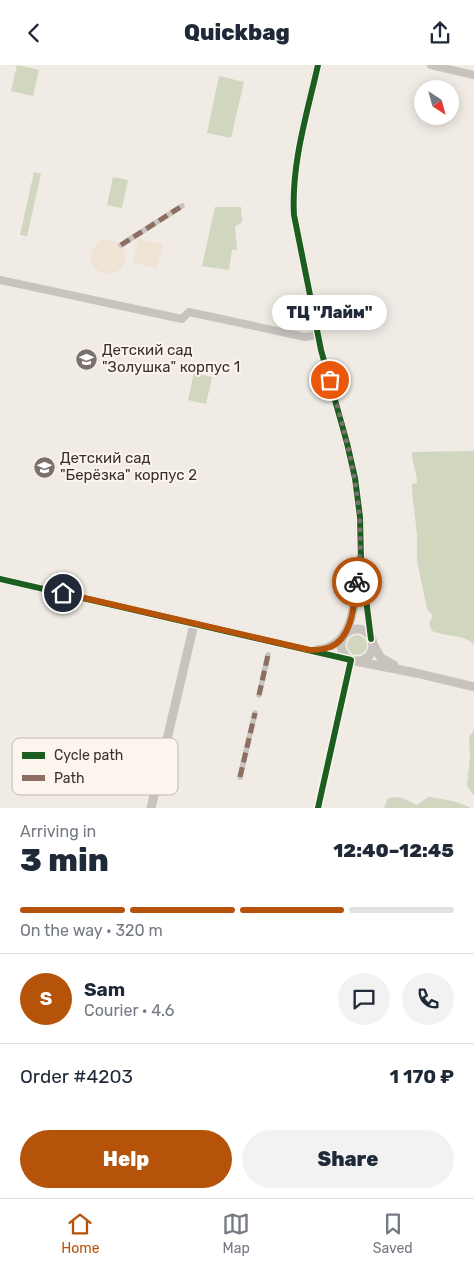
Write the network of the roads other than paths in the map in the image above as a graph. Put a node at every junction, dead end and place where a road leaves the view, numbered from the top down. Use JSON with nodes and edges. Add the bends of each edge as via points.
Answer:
{"nodes":[{"id":1,"x":318,"y":65,"type":"edge"},
{"id":2,"x":431,"y":65,"type":"edge"},
{"id":3,"x":474,"y":75,"type":"edge"},
{"id":4,"x":182,"y":206,"type":"dead end"},
{"id":5,"x":121,"y":245,"type":"dead end"},
{"id":6,"x":0,"y":280,"type":"edge"},
{"id":7,"x":318,"y":335,"type":"junction"},
{"id":8,"x":360,"y":577,"type":"junction"},
{"id":9,"x":0,"y":579,"type":"edge"},
{"id":10,"x":194,"y":624,"type":"junction"},
{"id":11,"x":345,"y":635,"type":"junction"},
{"id":12,"x":372,"y":640,"type":"junction"},
{"id":13,"x":310,"y":650,"type":"junction"},
{"id":14,"x":268,"y":655,"type":"dead end"},
{"id":15,"x":353,"y":660,"type":"junction"},
{"id":16,"x":416,"y":673,"type":"junction"},
{"id":17,"x":474,"y":687,"type":"edge"},
{"id":18,"x":259,"y":695,"type":"dead end"},
{"id":19,"x":255,"y":713,"type":"dead end"},
{"id":20,"x":167,"y":738,"type":"edge"},
{"id":21,"x":240,"y":777,"type":"dead end"},
{"id":22,"x":154,"y":795,"type":"edge"},
{"id":23,"x":151,"y":808,"type":"edge"},
{"id":24,"x":318,"y":808,"type":"edge"}],
"edges":[{"from":1,"to":7,"type":"street","via":[[295,170],[293,199]]},
{"from":2,"to":3,"type":"street"},
{"from":4,"to":5,"type":"street"},
{"from":6,"to":7,"type":"street","via":[[182,319],[189,312],[305,337]]},
{"from":7,"to":8,"type":"street","via":[[354,472],[360,517]]},
{"from":8,"to":11,"type":"street"},
{"from":8,"to":12,"type":"street"},
{"from":9,"to":10,"type":"street"},
{"from":10,"to":13,"type":"street"},
{"from":10,"to":20,"type":"street"},
{"from":11,"to":12,"type":"street","via":[[360,629]]},
{"from":11,"to":13,"type":"street","via":[[332,646]]},
{"from":11,"to":15,"type":"street","via":[[341,649]]},
{"from":12,"to":15,"type":"street","via":[[368,656]]},
{"from":12,"to":16,"type":"street","via":[[381,658]]},
{"from":13,"to":15,"type":"street"},
{"from":14,"to":18,"type":"street"},
{"from":15,"to":16,"type":"street"},
{"from":15,"to":24,"type":"street"},
{"from":16,"to":17,"type":"street"},
{"from":19,"to":21,"type":"street"},
{"from":22,"to":23,"type":"street"}]}
